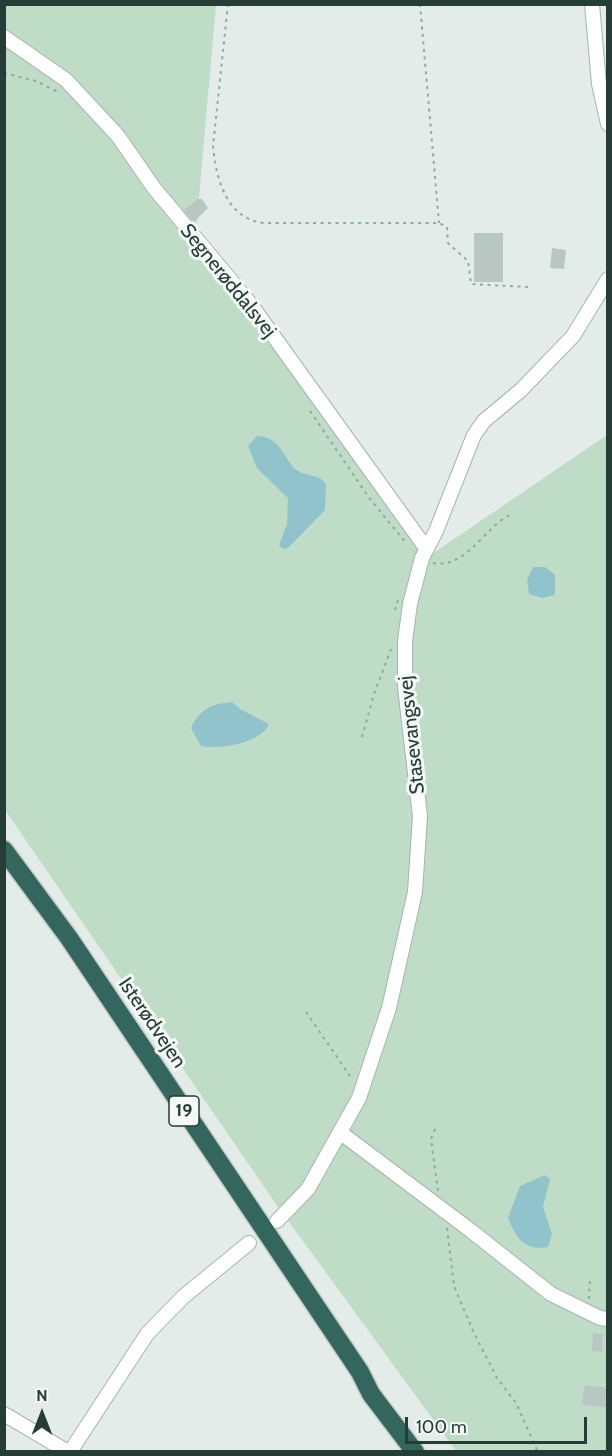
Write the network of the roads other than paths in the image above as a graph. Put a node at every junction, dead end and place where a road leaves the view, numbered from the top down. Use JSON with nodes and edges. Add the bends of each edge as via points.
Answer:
{"nodes":[{"id":1,"x":592,"y":4,"type":"edge"},
{"id":2,"x":4,"y":37,"type":"edge"},
{"id":3,"x":608,"y":124,"type":"edge"},
{"id":4,"x":608,"y":279,"type":"edge"},
{"id":5,"x":424,"y":553,"type":"junction"},
{"id":6,"x":4,"y":850,"type":"edge"},
{"id":7,"x":341,"y":1133,"type":"junction"},
{"id":8,"x":277,"y":1221,"type":"dead end"},
{"id":9,"x":249,"y":1243,"type":"dead end"},
{"id":10,"x":601,"y":1317,"type":"edge"},
{"id":11,"x":360,"y":1372,"type":"junction"},
{"id":12,"x":4,"y":1413,"type":"edge"},
{"id":13,"x":69,"y":1452,"type":"edge"},
{"id":14,"x":415,"y":1452,"type":"edge"},
{"id":15,"x":426,"y":1452,"type":"edge"}],
"edges":[{"from":1,"to":3,"type":"street","via":[[599,84]]},
{"from":2,"to":5,"type":"street","name":"Segnerøddalsvej","via":[[66,80],[118,136],[154,188],[249,302]]},
{"from":4,"to":5,"type":"street","name":"Stasevangsvej","via":[[573,336],[474,435]]},
{"from":5,"to":7,"type":"street","name":"Stasevangsvej","via":[[405,641],[420,816],[415,892],[389,1008],[363,1088]]},
{"from":6,"to":11,"type":"highway","name":"Isterødvejen","number":"19","via":[[69,938]]},
{"from":7,"to":8,"type":"street","name":"Stasevangsvej","via":[[308,1189]]},
{"from":7,"to":10,"type":"street","via":[[551,1294]]},
{"from":9,"to":13,"type":"street","via":[[183,1297],[147,1334]]},
{"from":11,"to":14,"type":"highway","name":"Isterødvejen","number":"19","via":[[371,1394]]},
{"from":11,"to":15,"type":"highway","name":"Isterødvejen","number":"19"},
{"from":12,"to":13,"type":"street"}]}
